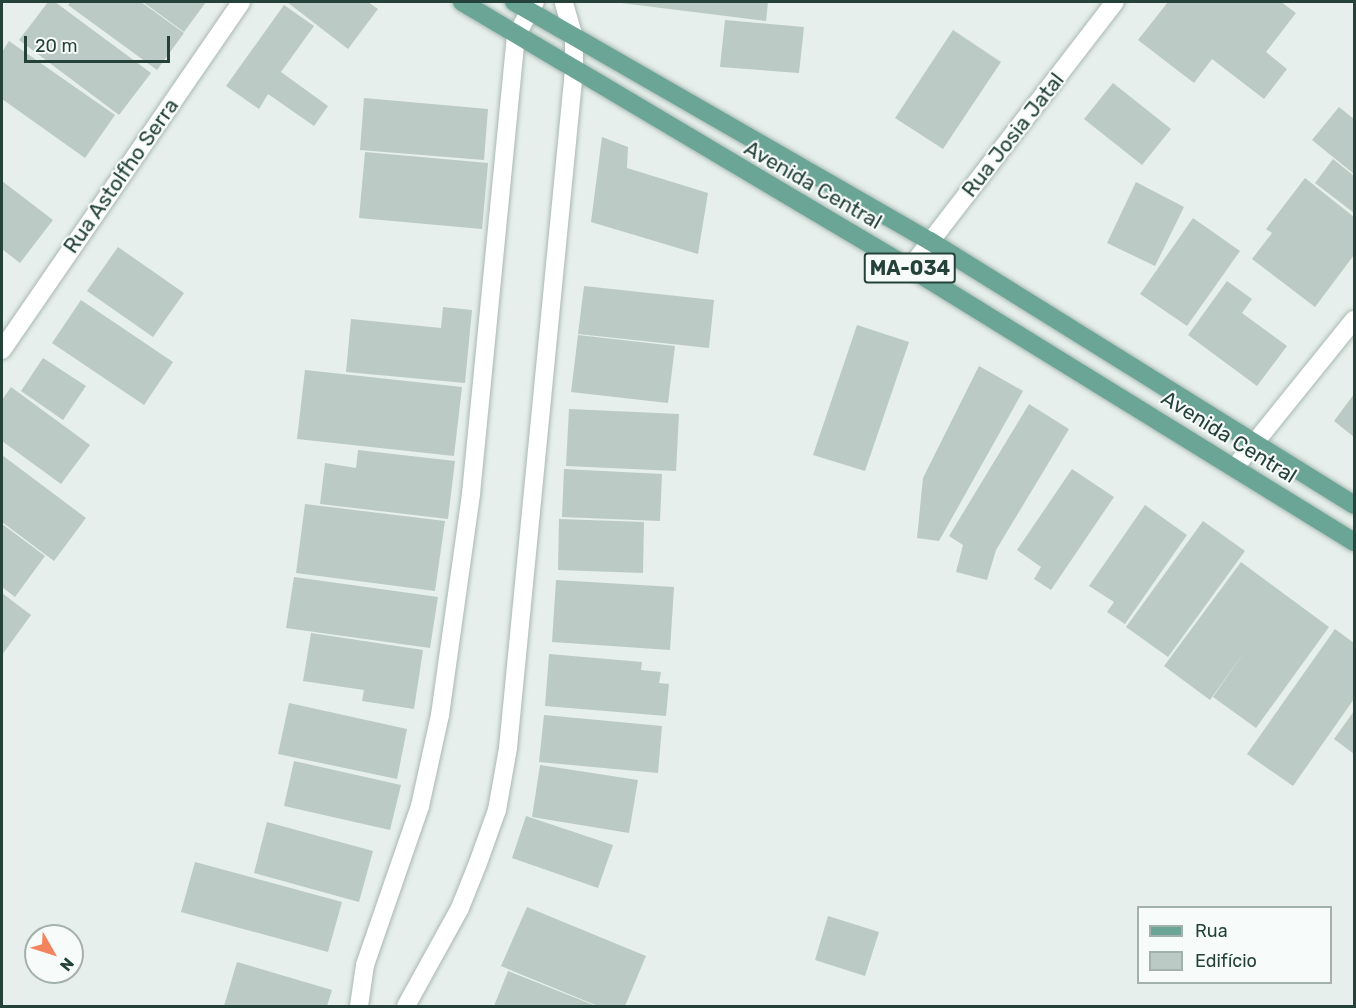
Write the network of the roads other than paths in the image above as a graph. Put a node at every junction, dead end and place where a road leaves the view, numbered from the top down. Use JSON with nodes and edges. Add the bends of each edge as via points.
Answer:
{"nodes":[{"id":1,"x":242,"y":2,"type":"edge"},
{"id":2,"x":462,"y":2,"type":"edge"},
{"id":3,"x":564,"y":2,"type":"edge"},
{"id":4,"x":1115,"y":2,"type":"edge"},
{"id":5,"x":526,"y":5,"type":"edge"},
{"id":6,"x":516,"y":36,"type":"junction"},
{"id":7,"x":574,"y":38,"type":"junction"},
{"id":8,"x":574,"y":70,"type":"junction"},
{"id":9,"x":930,"y":241,"type":"junction"},
{"id":10,"x":910,"y":268,"type":"junction"},
{"id":11,"x":1354,"y":320,"type":"edge"},
{"id":12,"x":2,"y":350,"type":"edge"},
{"id":13,"x":1255,"y":444,"type":"junction"},
{"id":14,"x":1236,"y":466,"type":"junction"},
{"id":15,"x":1354,"y":506,"type":"edge"},
{"id":16,"x":1354,"y":542,"type":"edge"},
{"id":17,"x":359,"y":1006,"type":"edge"},
{"id":18,"x":406,"y":1006,"type":"edge"}],
"edges":[{"from":1,"to":12,"type":"street","name":"Rua Astolfho Serra"},
{"from":2,"to":6,"type":"main road","name":"Avenida Central","number":"MA-034"},
{"from":3,"to":7,"type":"street"},
{"from":4,"to":9,"type":"street","name":"Rua Josia Jatal"},
{"from":5,"to":6,"type":"street"},
{"from":5,"to":7,"type":"main road","name":"Avenida Central","number":"MA-034"},
{"from":6,"to":8,"type":"main road","name":"Avenida Central","number":"MA-034"},
{"from":6,"to":17,"type":"street","via":[[471,494],[453,635],[420,806],[364,966]]},
{"from":7,"to":8,"type":"street"},
{"from":7,"to":9,"type":"main road","name":"Avenida Central","number":"MA-034"},
{"from":8,"to":10,"type":"main road","name":"Avenida Central","number":"MA-034"},
{"from":8,"to":18,"type":"street","via":[[508,748],[496,810],[460,908]]},
{"from":9,"to":10,"type":"street","name":"Rua Josia Jatal"},
{"from":9,"to":13,"type":"main road","name":"Avenida Central","number":"MA-034"},
{"from":10,"to":14,"type":"main road","name":"Avenida Central","number":"MA-034"},
{"from":11,"to":13,"type":"street"},
{"from":13,"to":14,"type":"street"},
{"from":13,"to":15,"type":"main road","name":"Avenida Central","number":"MA-034"},
{"from":14,"to":16,"type":"main road","name":"Avenida Central","number":"MA-034"}]}
